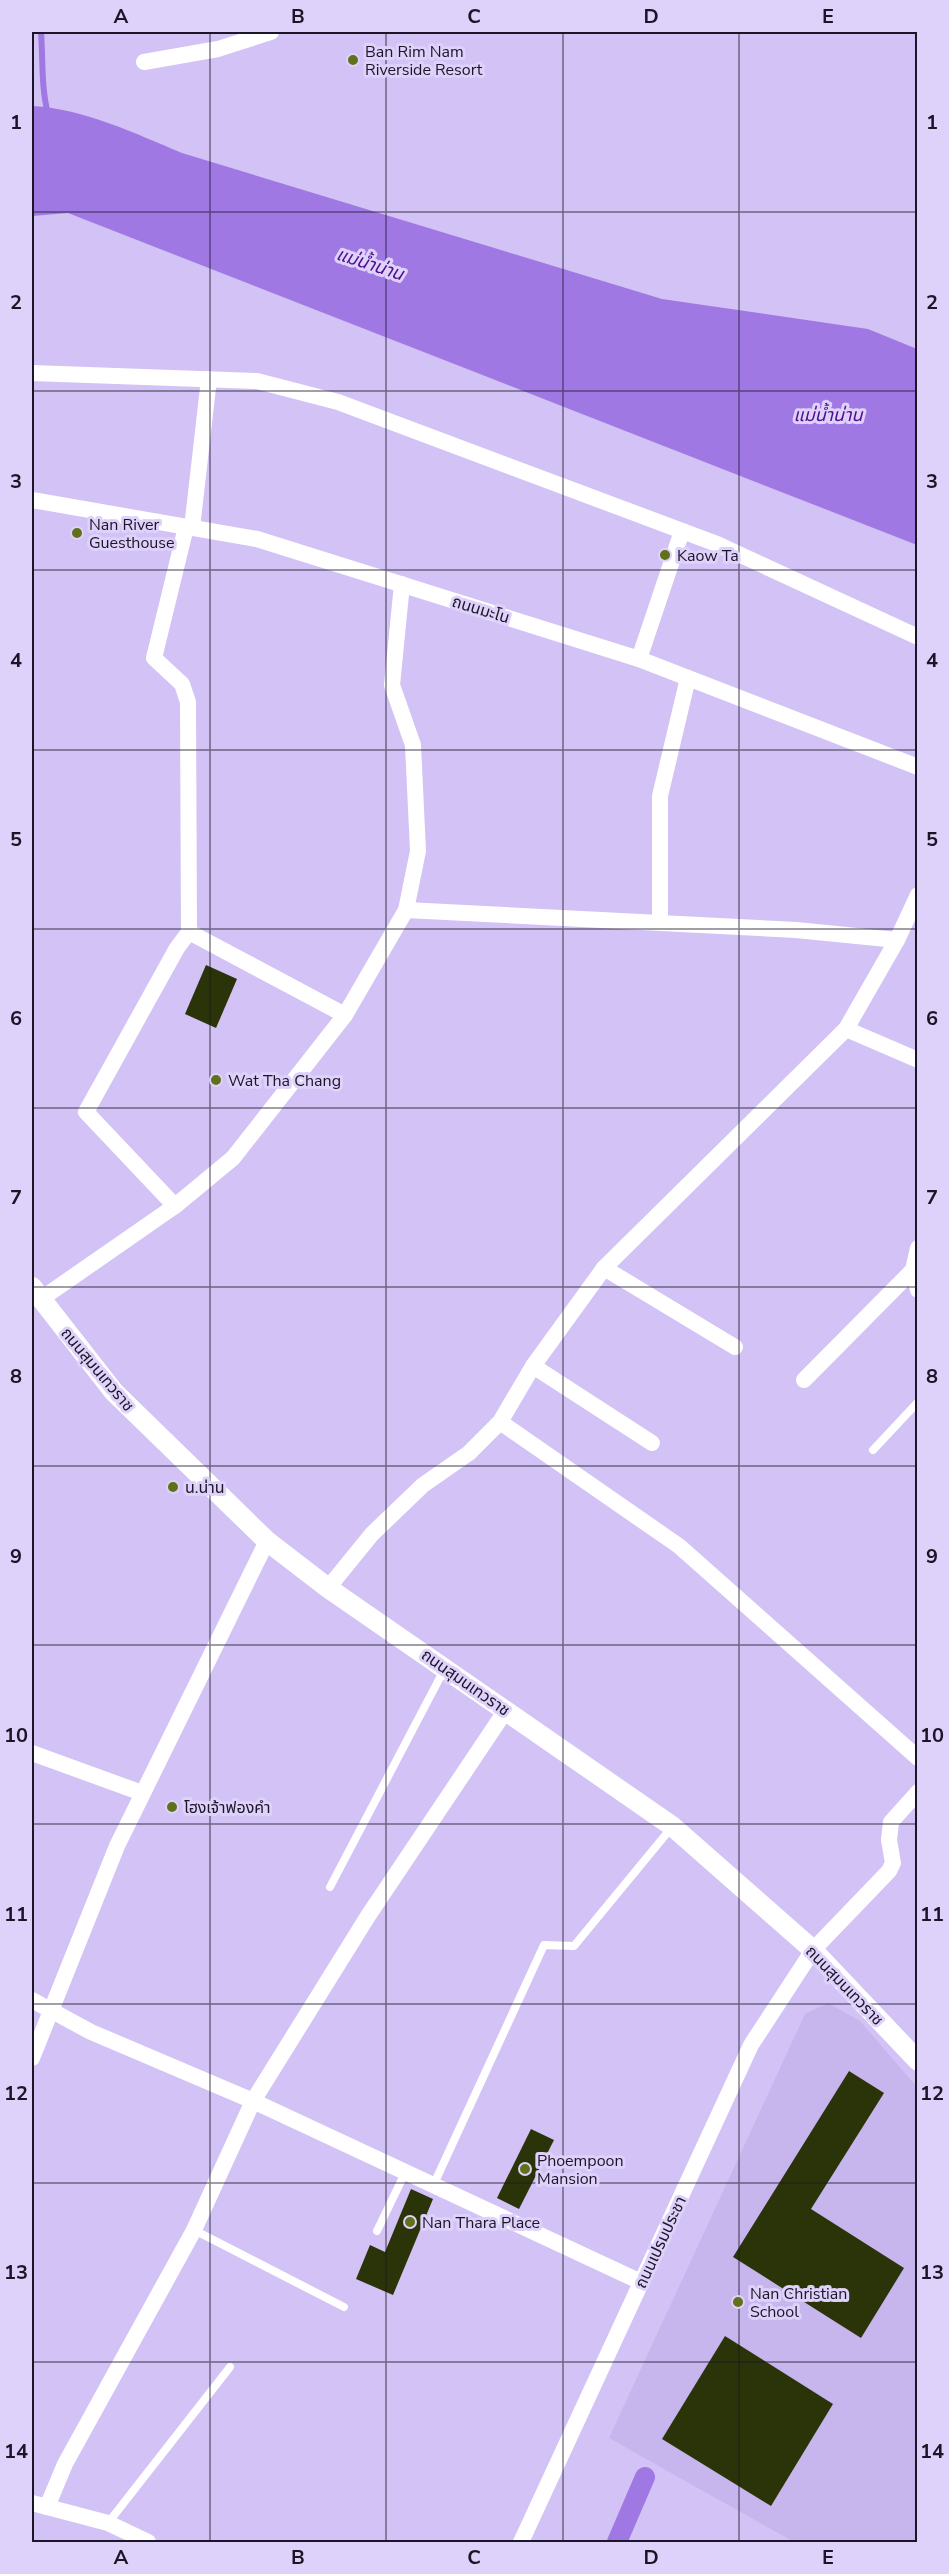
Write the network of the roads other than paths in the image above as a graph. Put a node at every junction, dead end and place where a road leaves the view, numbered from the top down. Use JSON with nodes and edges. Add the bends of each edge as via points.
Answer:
{"nodes":[{"id":1,"x":271,"y":32,"type":"edge"},
{"id":2,"x":144,"y":62,"type":"dead end"},
{"id":3,"x":32,"y":373,"type":"edge"},
{"id":4,"x":209,"y":379,"type":"junction"},
{"id":5,"x":32,"y":500,"type":"edge"},
{"id":6,"x":189,"y":527,"type":"junction"},
{"id":7,"x":682,"y":531,"type":"junction"},
{"id":8,"x":402,"y":584,"type":"junction"},
{"id":9,"x":918,"y":637,"type":"edge"},
{"id":10,"x":639,"y":658,"type":"junction"},
{"id":11,"x":688,"y":678,"type":"junction"},
{"id":12,"x":918,"y":767,"type":"edge"},
{"id":13,"x":918,"y":895,"type":"edge"},
{"id":14,"x":406,"y":910,"type":"junction"},
{"id":15,"x":660,"y":922,"type":"junction"},
{"id":16,"x":189,"y":932,"type":"junction"},
{"id":17,"x":897,"y":940,"type":"junction"},
{"id":18,"x":345,"y":1015,"type":"junction"},
{"id":19,"x":846,"y":1029,"type":"junction"},
{"id":20,"x":918,"y":1060,"type":"edge"},
{"id":21,"x":175,"y":1206,"type":"junction"},
{"id":22,"x":918,"y":1248,"type":"edge"},
{"id":23,"x":604,"y":1268,"type":"junction"},
{"id":24,"x":913,"y":1270,"type":"junction"},
{"id":25,"x":918,"y":1290,"type":"edge"},
{"id":26,"x":36,"y":1293,"type":"edge"},
{"id":27,"x":735,"y":1347,"type":"dead end"},
{"id":28,"x":533,"y":1366,"type":"junction"},
{"id":29,"x":804,"y":1380,"type":"dead end"},
{"id":30,"x":918,"y":1402,"type":"edge"},
{"id":31,"x":500,"y":1422,"type":"junction"},
{"id":32,"x":652,"y":1443,"type":"dead end"},
{"id":33,"x":873,"y":1450,"type":"dead end"},
{"id":34,"x":267,"y":1541,"type":"junction"},
{"id":35,"x":328,"y":1588,"type":"junction"},
{"id":36,"x":445,"y":1668,"type":"junction"},
{"id":37,"x":506,"y":1710,"type":"junction"},
{"id":38,"x":32,"y":1753,"type":"edge"},
{"id":39,"x":918,"y":1758,"type":"edge"},
{"id":40,"x":918,"y":1792,"type":"edge"},
{"id":41,"x":142,"y":1793,"type":"junction"},
{"id":42,"x":672,"y":1826,"type":"junction"},
{"id":43,"x":330,"y":1887,"type":"dead end"},
{"id":44,"x":813,"y":1950,"type":"junction"},
{"id":45,"x":32,"y":2000,"type":"edge"},
{"id":46,"x":50,"y":2010,"type":"junction"},
{"id":47,"x":32,"y":2058,"type":"edge"},
{"id":48,"x":918,"y":2061,"type":"edge"},
{"id":49,"x":253,"y":2101,"type":"junction"},
{"id":50,"x":405,"y":2173,"type":"junction"},
{"id":51,"x":433,"y":2187,"type":"junction"},
{"id":52,"x":194,"y":2230,"type":"junction"},
{"id":53,"x":377,"y":2231,"type":"dead end"},
{"id":54,"x":641,"y":2282,"type":"junction"},
{"id":55,"x":344,"y":2307,"type":"dead end"},
{"id":56,"x":230,"y":2367,"type":"dead end"},
{"id":57,"x":40,"y":2505,"type":"edge"},
{"id":58,"x":108,"y":2523,"type":"junction"},
{"id":59,"x":148,"y":2542,"type":"edge"},
{"id":60,"x":521,"y":2542,"type":"edge"}],
"edges":[{"from":1,"to":2,"type":"street","via":[[218,49]]},
{"from":3,"to":4,"type":"street"},
{"from":4,"to":6,"type":"street"},
{"from":4,"to":7,"type":"street","via":[[256,381],[338,402]]},
{"from":5,"to":6,"type":"street","name":"ถนนมะโน"},
{"from":6,"to":8,"type":"street","name":"ถนนมะโน","via":[[257,539]]},
{"from":6,"to":16,"type":"street","via":[[154,658],[182,684],[188,702]]},
{"from":7,"to":9,"type":"street"},
{"from":7,"to":10,"type":"street"},
{"from":8,"to":10,"type":"street","name":"ถนนมะโน"},
{"from":8,"to":14,"type":"street","via":[[392,685],[413,746],[418,851]]},
{"from":10,"to":11,"type":"street","name":"ถนนมะโน"},
{"from":11,"to":12,"type":"street","name":"ถนนมะโน"},
{"from":11,"to":15,"type":"street","via":[[660,796]]},
{"from":13,"to":17,"type":"street"},
{"from":14,"to":15,"type":"street"},
{"from":14,"to":18,"type":"street"},
{"from":15,"to":17,"type":"street"},
{"from":16,"to":18,"type":"street"},
{"from":16,"to":21,"type":"street","via":[[86,1112]]},
{"from":17,"to":19,"type":"street"},
{"from":18,"to":21,"type":"street","via":[[234,1158]]},
{"from":19,"to":20,"type":"street"},
{"from":19,"to":23,"type":"street"},
{"from":21,"to":26,"type":"street"},
{"from":22,"to":24,"type":"street"},
{"from":23,"to":27,"type":"street"},
{"from":23,"to":28,"type":"street"},
{"from":24,"to":25,"type":"street"},
{"from":24,"to":29,"type":"street"},
{"from":26,"to":34,"type":"street","name":"ถนนสุมนเทวราช","via":[[114,1392]]},
{"from":28,"to":31,"type":"street"},
{"from":28,"to":32,"type":"street"},
{"from":30,"to":33,"type":"lane"},
{"from":31,"to":35,"type":"street","via":[[469,1453],[423,1485],[372,1534]]},
{"from":31,"to":39,"type":"street","via":[[679,1546]]},
{"from":34,"to":35,"type":"street","name":"ถนนสุมนเทวราช"},
{"from":34,"to":41,"type":"street"},
{"from":35,"to":36,"type":"street","name":"ถนนสุมนเทวราช"},
{"from":36,"to":37,"type":"street","name":"ถนนสุมนเทวราช"},
{"from":36,"to":43,"type":"lane"},
{"from":37,"to":42,"type":"street","name":"ถนนสุมนเทวราช"},
{"from":37,"to":49,"type":"street","via":[[368,1916]]},
{"from":38,"to":41,"type":"street"},
{"from":40,"to":44,"type":"street","name":"ถนนเปรมประชา","via":[[891,1822],[893,1863],[889,1871]]},
{"from":41,"to":46,"type":"street"},
{"from":42,"to":44,"type":"street","name":"ถนนสุมนเทวราช"},
{"from":42,"to":51,"type":"lane","via":[[574,1946],[544,1945]]},
{"from":44,"to":48,"type":"street","name":"ถนนสุมนเทวราช"},
{"from":44,"to":54,"type":"street","name":"ถนนเปรมประชา","via":[[751,2045]]},
{"from":45,"to":46,"type":"street"},
{"from":46,"to":47,"type":"street"},
{"from":46,"to":49,"type":"street","via":[[91,2032]]},
{"from":49,"to":50,"type":"street"},
{"from":49,"to":52,"type":"street"},
{"from":50,"to":51,"type":"street"},
{"from":50,"to":53,"type":"lane"},
{"from":51,"to":54,"type":"street"},
{"from":52,"to":55,"type":"lane"},
{"from":52,"to":57,"type":"street"},
{"from":54,"to":60,"type":"street","name":"ถนนเปรมประชา"},
{"from":56,"to":58,"type":"lane"},
{"from":57,"to":58,"type":"street"},
{"from":58,"to":59,"type":"street"}]}
